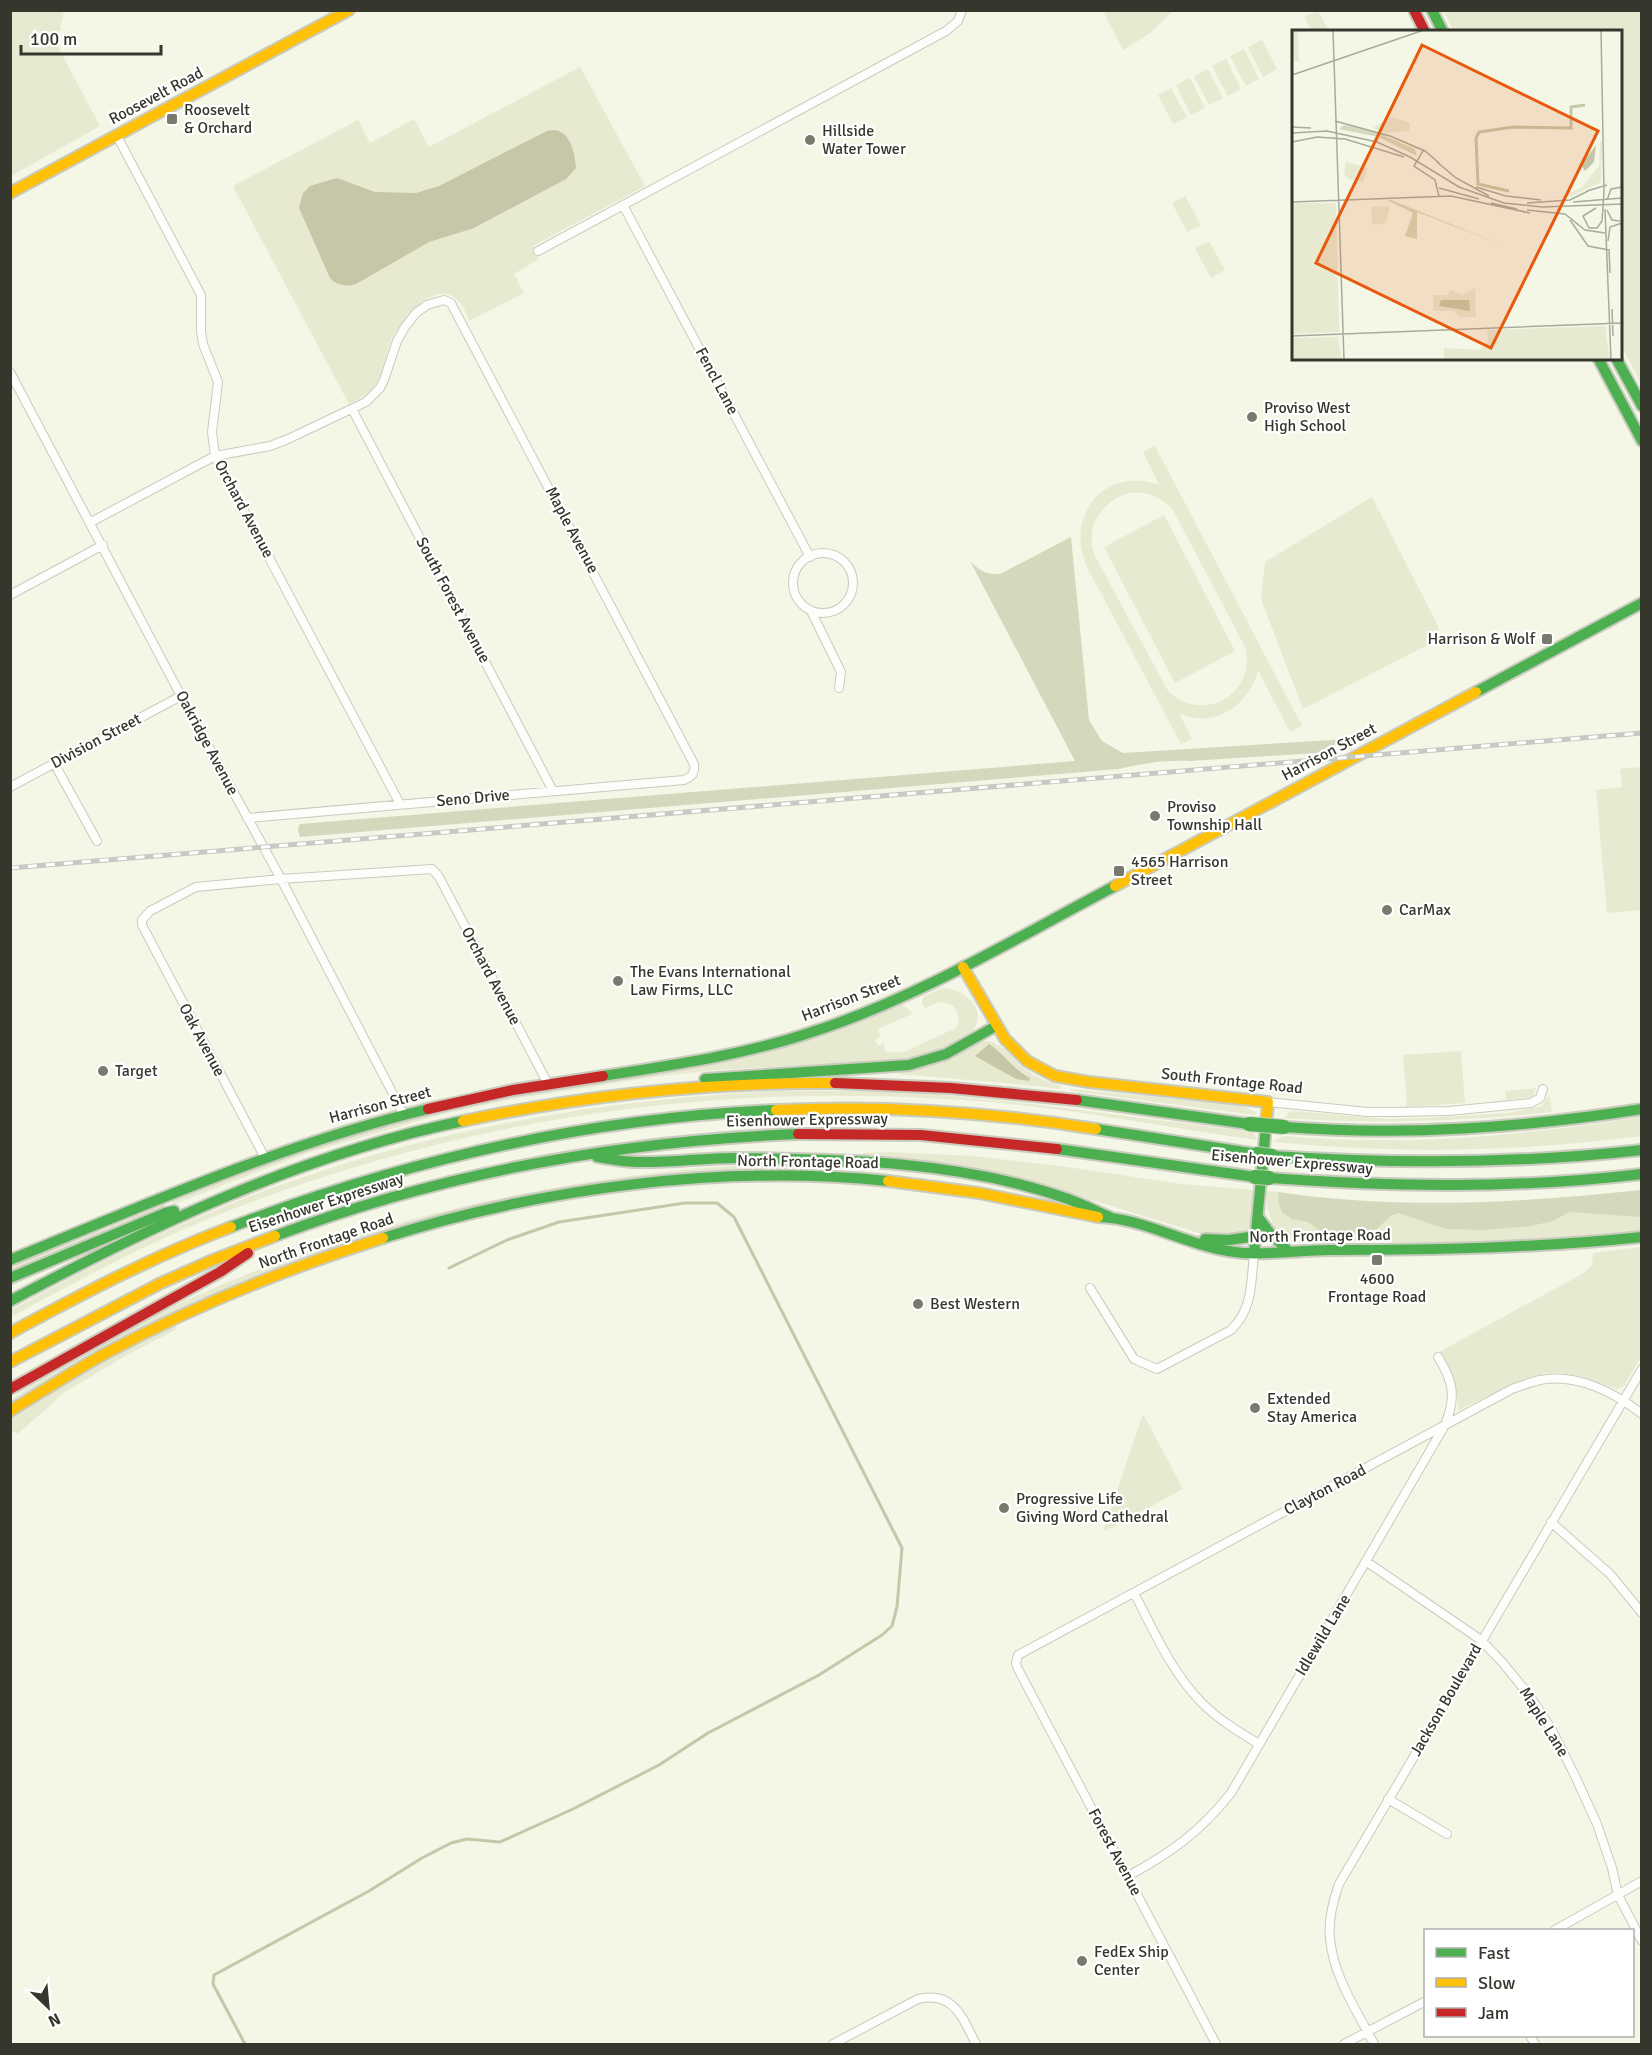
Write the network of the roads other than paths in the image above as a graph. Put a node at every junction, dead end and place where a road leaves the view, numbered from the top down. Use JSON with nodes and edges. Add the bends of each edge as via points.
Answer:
{"nodes":[{"id":1,"x":349,"y":10,"type":"edge"},
{"id":2,"x":962,"y":10,"type":"edge"},
{"id":3,"x":1414,"y":10,"type":"edge"},
{"id":4,"x":1432,"y":10,"type":"edge"},
{"id":5,"x":1424,"y":30,"type":"edge"},
{"id":6,"x":1442,"y":30,"type":"edge"},
{"id":7,"x":117,"y":136,"type":"junction"},
{"id":8,"x":10,"y":193,"type":"edge"},
{"id":9,"x":623,"y":205,"type":"junction"},
{"id":10,"x":538,"y":251,"type":"dead end"},
{"id":11,"x":1599,"y":360,"type":"edge"},
{"id":12,"x":1617,"y":360,"type":"edge"},
{"id":13,"x":12,"y":377,"type":"edge"},
{"id":14,"x":1641,"y":406,"type":"edge"},
{"id":15,"x":352,"y":409,"type":"junction"},
{"id":16,"x":1641,"y":441,"type":"edge"},
{"id":17,"x":215,"y":456,"type":"junction"},
{"id":18,"x":91,"y":522,"type":"junction"},
{"id":19,"x":103,"y":545,"type":"junction"},
{"id":20,"x":810,"y":557,"type":"junction"},
{"id":21,"x":10,"y":595,"type":"edge"},
{"id":22,"x":1641,"y":603,"type":"edge"},
{"id":23,"x":811,"y":611,"type":"junction"},
{"id":24,"x":839,"y":688,"type":"dead end"},
{"id":25,"x":182,"y":696,"type":"junction"},
{"id":26,"x":54,"y":763,"type":"junction"},
{"id":27,"x":695,"y":771,"type":"joint"},
{"id":28,"x":10,"y":787,"type":"edge"},
{"id":29,"x":553,"y":791,"type":"junction"},
{"id":30,"x":400,"y":804,"type":"junction"},
{"id":31,"x":247,"y":818,"type":"junction"},
{"id":32,"x":97,"y":841,"type":"dead end"},
{"id":33,"x":281,"y":879,"type":"junction"},
{"id":34,"x":963,"y":967,"type":"junction"},
{"id":35,"x":996,"y":1026,"type":"junction"},
{"id":36,"x":548,"y":1084,"type":"junction"},
{"id":37,"x":1543,"y":1089,"type":"dead end"},
{"id":38,"x":650,"y":1092,"type":"junction"},
{"id":39,"x":1268,"y":1102,"type":"junction"},
{"id":40,"x":1641,"y":1109,"type":"edge"},
{"id":41,"x":404,"y":1115,"type":"junction"},
{"id":42,"x":1641,"y":1150,"type":"edge"},
{"id":43,"x":583,"y":1155,"type":"junction"},
{"id":44,"x":265,"y":1158,"type":"junction"},
{"id":45,"x":1641,"y":1174,"type":"edge"},
{"id":46,"x":200,"y":1207,"type":"junction"},
{"id":47,"x":1110,"y":1217,"type":"junction"},
{"id":48,"x":1258,"y":1217,"type":"junction"},
{"id":49,"x":1163,"y":1232,"type":"junction"},
{"id":50,"x":1256,"y":1236,"type":"junction"},
{"id":51,"x":1641,"y":1237,"type":"edge"},
{"id":52,"x":266,"y":1239,"type":"junction"},
{"id":53,"x":1288,"y":1251,"type":"junction"},
{"id":54,"x":1254,"y":1253,"type":"junction"},
{"id":55,"x":10,"y":1260,"type":"edge"},
{"id":56,"x":10,"y":1278,"type":"edge"},
{"id":57,"x":1090,"y":1288,"type":"dead end"},
{"id":58,"x":10,"y":1301,"type":"edge"},
{"id":59,"x":10,"y":1333,"type":"edge"},
{"id":60,"x":1438,"y":1357,"type":"dead end"},
{"id":61,"x":10,"y":1362,"type":"edge"},
{"id":62,"x":1641,"y":1369,"type":"edge"},
{"id":63,"x":10,"y":1389,"type":"edge"},
{"id":64,"x":1623,"y":1399,"type":"junction"},
{"id":65,"x":10,"y":1411,"type":"edge"},
{"id":66,"x":1641,"y":1414,"type":"edge"},
{"id":67,"x":1445,"y":1425,"type":"junction"},
{"id":68,"x":1551,"y":1522,"type":"junction"},
{"id":69,"x":1367,"y":1562,"type":"junction"},
{"id":70,"x":1134,"y":1593,"type":"junction"},
{"id":71,"x":1641,"y":1613,"type":"edge"},
{"id":72,"x":1481,"y":1640,"type":"junction"},
{"id":73,"x":1016,"y":1659,"type":"joint"},
{"id":74,"x":1259,"y":1744,"type":"junction"},
{"id":75,"x":1388,"y":1799,"type":"junction"},
{"id":76,"x":1447,"y":1834,"type":"dead end"},
{"id":77,"x":1128,"y":1876,"type":"junction"},
{"id":78,"x":1641,"y":1881,"type":"edge"},
{"id":79,"x":1618,"y":1895,"type":"junction"},
{"id":80,"x":1557,"y":1929,"type":"edge"},
{"id":81,"x":1641,"y":1941,"type":"edge"},
{"id":82,"x":1424,"y":2002,"type":"edge"},
{"id":83,"x":1368,"y":2032,"type":"junction"},
{"id":84,"x":833,"y":2044,"type":"edge"},
{"id":85,"x":976,"y":2044,"type":"edge"},
{"id":86,"x":1216,"y":2044,"type":"edge"},
{"id":87,"x":1344,"y":2044,"type":"edge"},
{"id":88,"x":1374,"y":2044,"type":"edge"}],
"edges":[{"from":1,"to":7,"type":"main road","name":"Roosevelt Road"},
{"from":2,"to":9,"type":"street","via":[[958,21],[946,31]]},
{"from":3,"to":5,"type":"main road"},
{"from":4,"to":6,"type":"main road"},
{"from":7,"to":8,"type":"main road","name":"Roosevelt Road"},
{"from":7,"to":17,"type":"street","name":"Orchard Avenue","via":[[201,295],[202,338],[218,382],[212,417]]},
{"from":9,"to":10,"type":"street"},
{"from":9,"to":20,"type":"street","name":"Fencl Lane"},
{"from":11,"to":16,"type":"main road"},
{"from":12,"to":14,"type":"main road"},
{"from":13,"to":18,"type":"street","name":"Oakridge Avenue"},
{"from":15,"to":17,"type":"street","via":[[270,446]]},
{"from":15,"to":27,"type":"street","name":"Maple Avenue","via":[[380,388],[397,341],[416,314],[438,300],[451,303],[691,756]]},
{"from":15,"to":29,"type":"street","name":"South Forest Avenue"},
{"from":17,"to":18,"type":"street"},
{"from":17,"to":30,"type":"street","name":"Orchard Avenue"},
{"from":18,"to":19,"type":"street","name":"Oakridge Avenue"},
{"from":19,"to":21,"type":"street"},
{"from":19,"to":25,"type":"street","name":"Oakridge Avenue"},
{"from":20,"to":23,"type":"street","via":[[799,566],[793,588],[800,602]]},
{"from":20,"to":23,"type":"street","via":[[822,554],[838,558],[849,569],[853,583],[840,608],[826,613]]},
{"from":22,"to":34,"type":"main road","name":"Harrison Street"},
{"from":23,"to":24,"type":"street","via":[[841,672]]},
{"from":25,"to":26,"type":"street","name":"Division Street"},
{"from":25,"to":31,"type":"street","name":"Oakridge Avenue"},
{"from":26,"to":28,"type":"street","name":"Division Street"},
{"from":26,"to":32,"type":"street"},
{"from":27,"to":29,"type":"street","name":"Seno Drive","via":[[684,780]]},
{"from":29,"to":30,"type":"street","name":"Seno Drive"},
{"from":30,"to":31,"type":"street","name":"Seno Drive"},
{"from":31,"to":33,"type":"street","name":"Oakridge Avenue"},
{"from":33,"to":36,"type":"street","name":"Orchard Avenue","via":[[432,869]]},
{"from":33,"to":41,"type":"street","name":"Oakridge Avenue"},
{"from":33,"to":44,"type":"street","name":"Oak Avenue","via":[[196,887],[150,911],[142,920],[145,933]]},
{"from":34,"to":35,"type":"main road","name":"South Frontage Road"},
{"from":34,"to":36,"type":"main road","name":"Harrison Street","via":[[875,1009],[764,1047]]},
{"from":35,"to":38,"type":"main road","via":[[946,1054],[909,1065],[672,1082]]},
{"from":35,"to":39,"type":"main road","name":"South Frontage Road","via":[[1027,1061],[1055,1076]]},
{"from":36,"to":41,"type":"main road","name":"Harrison Street"},
{"from":37,"to":39,"type":"street","name":"South Frontage Road","via":[[1540,1098],[1531,1103],[1449,1111],[1368,1112]]},
{"from":38,"to":40,"type":"main road","bridge":true,"via":[[819,1083],[920,1086],[1004,1092],[1328,1131],[1488,1129]]},
{"from":38,"to":46,"type":"main road","via":[[555,1103],[466,1120],[369,1145]]},
{"from":39,"to":48,"type":"main road"},
{"from":41,"to":44,"type":"main road","name":"Harrison Street"},
{"from":42,"to":59,"type":"main road","name":"Eisenhower Expressway","bridge":true,"via":[[1488,1163],[1385,1163],[1272,1156],[1044,1121],[900,1110],[744,1112],[614,1125],[509,1142],[309,1198],[200,1238]]},
{"from":43,"to":45,"type":"main road","name":"Eisenhower Expressway","bridge":true,"via":[[726,1138],[898,1135],[1034,1145],[1255,1177],[1382,1186],[1532,1185]]},
{"from":43,"to":47,"type":"main road","via":[[629,1162],[784,1158],[923,1168],[1031,1188]]},
{"from":43,"to":52,"type":"main road","name":"Eisenhower Expressway","via":[[396,1196]]},
{"from":44,"to":55,"type":"main road","name":"Harrison Street"},
{"from":46,"to":56,"type":"main road","via":[[165,1213]]},
{"from":46,"to":58,"type":"main road"},
{"from":47,"to":49,"type":"main road","name":"North Frontage Road"},
{"from":47,"to":65,"type":"main road","name":"North Frontage Road","via":[[936,1186],[815,1176],[666,1180],[543,1198],[402,1232],[276,1274],[146,1332]]},
{"from":48,"to":50,"type":"main road"},
{"from":48,"to":53,"type":"main road"},
{"from":49,"to":50,"type":"main road","via":[[1210,1240]]},
{"from":49,"to":54,"type":"main road","name":"North Frontage Road","via":[[1173,1238],[1241,1254]]},
{"from":50,"to":54,"type":"main road"},
{"from":51,"to":53,"type":"main road","name":"North Frontage Road","via":[[1502,1249]]},
{"from":52,"to":61,"type":"main road","name":"Eisenhower Expressway","via":[[146,1291]]},
{"from":52,"to":63,"type":"main road","via":[[220,1272]]},
{"from":53,"to":54,"type":"main road","name":"North Frontage Road"},
{"from":54,"to":57,"type":"street","via":[[1250,1295],[1241,1321],[1158,1369],[1134,1359]]},
{"from":60,"to":67,"type":"street","name":"Idlewild Lane","via":[[1452,1389],[1451,1410]]},
{"from":62,"to":64,"type":"street","name":"Jackson Boulevard"},
{"from":64,"to":66,"type":"street","name":"Clayton Road"},
{"from":64,"to":67,"type":"street","name":"Clayton Road","via":[[1578,1382],[1542,1380],[1512,1389]]},
{"from":64,"to":68,"type":"street","name":"Jackson Boulevard"},
{"from":67,"to":69,"type":"street","name":"Idlewild Lane"},
{"from":67,"to":70,"type":"street","name":"Clayton Road"},
{"from":68,"to":71,"type":"street","via":[[1610,1574]]},
{"from":68,"to":72,"type":"street","name":"Jackson Boulevard"},
{"from":69,"to":72,"type":"street","name":"Maple Lane"},
{"from":69,"to":74,"type":"street","name":"Idlewild Lane"},
{"from":70,"to":73,"type":"street","name":"Clayton Road","via":[[1021,1652]]},
{"from":70,"to":74,"type":"street","via":[[1192,1692],[1233,1729]]},
{"from":72,"to":75,"type":"street","name":"Jackson Boulevard"},
{"from":72,"to":79,"type":"street","name":"Maple Lane","via":[[1523,1687],[1564,1753],[1597,1824]]},
{"from":73,"to":77,"type":"street","name":"Forest Avenue"},
{"from":74,"to":77,"type":"street","name":"Idlewild Lane","via":[[1231,1793],[1209,1819],[1174,1850]]},
{"from":75,"to":76,"type":"street"},
{"from":75,"to":83,"type":"street","name":"Jackson Boulevard","via":[[1339,1884],[1330,1921],[1329,1936],[1337,1970]]},
{"from":77,"to":86,"type":"street","name":"Forest Avenue"},
{"from":78,"to":79,"type":"street"},
{"from":79,"to":80,"type":"street"},
{"from":79,"to":81,"type":"street","name":"Maple Lane"},
{"from":82,"to":83,"type":"street"},
{"from":83,"to":87,"type":"street"},
{"from":83,"to":88,"type":"street","name":"Jackson Boulevard"},
{"from":84,"to":85,"type":"street","via":[[927,1997],[952,2004]]}]}
